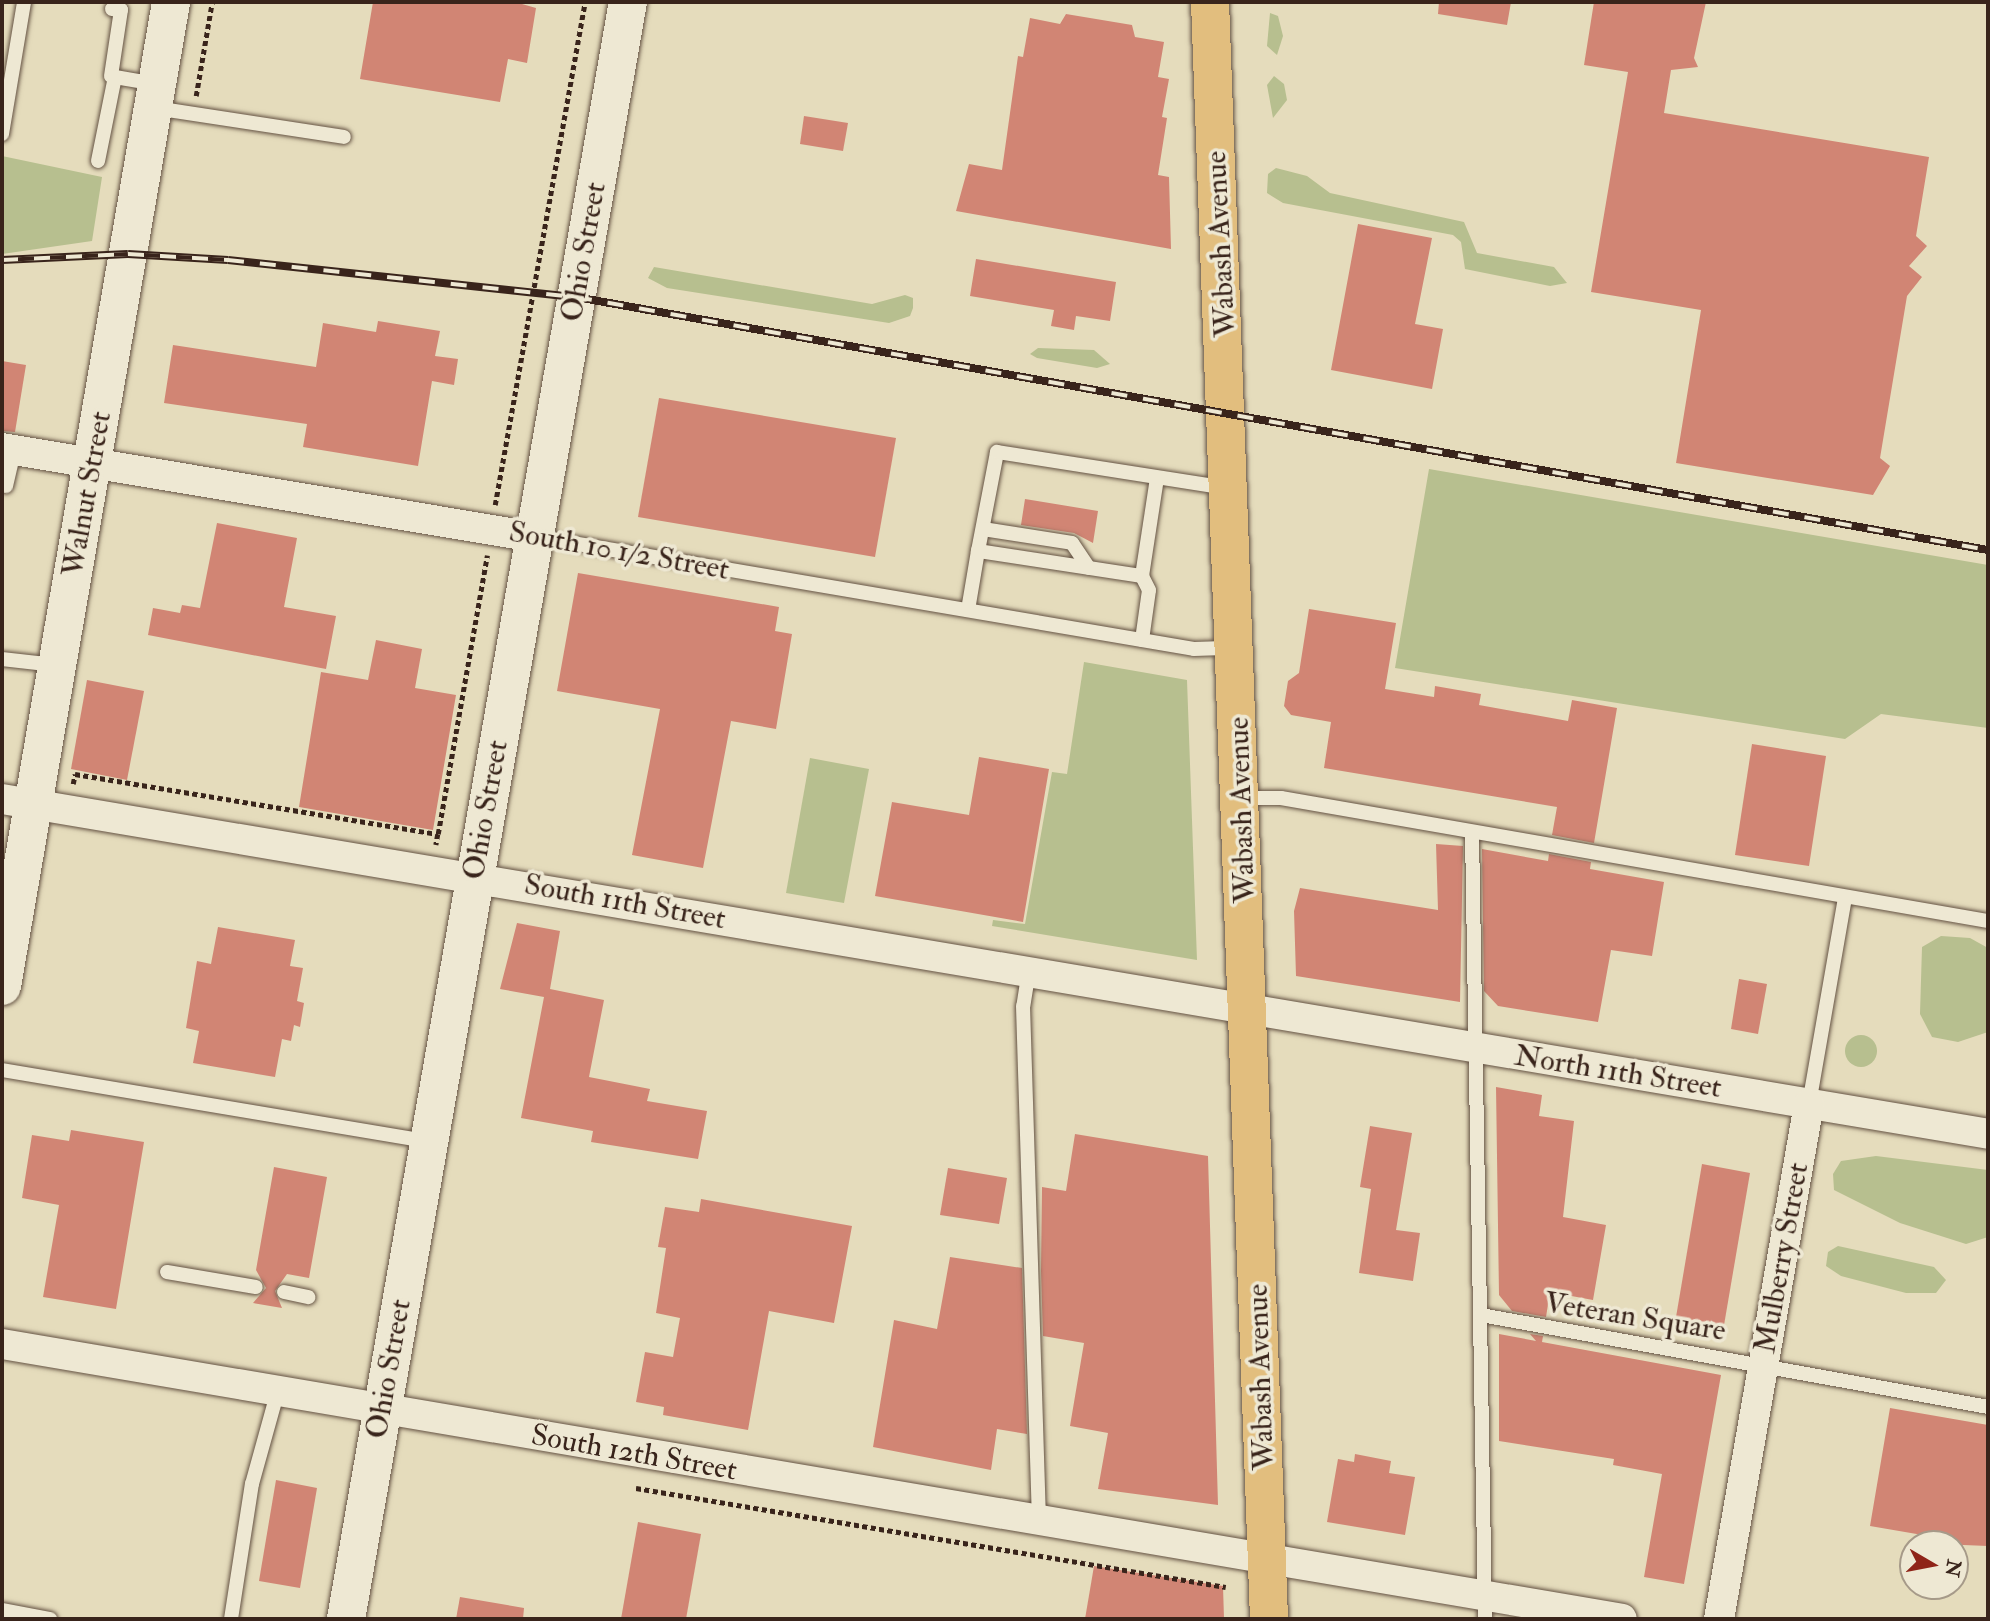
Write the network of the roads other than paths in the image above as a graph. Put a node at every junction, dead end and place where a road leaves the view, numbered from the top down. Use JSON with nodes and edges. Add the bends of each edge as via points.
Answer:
{"nodes":[{"id":1,"x":23,"y":2,"type":"edge"},
{"id":2,"x":171,"y":2,"type":"edge"},
{"id":3,"x":628,"y":2,"type":"edge"},
{"id":4,"x":1210,"y":2,"type":"edge"},
{"id":5,"x":112,"y":9,"type":"dead end"},
{"id":6,"x":111,"y":76,"type":"dead end"},
{"id":7,"x":155,"y":96,"type":"junction"},
{"id":8,"x":2,"y":134,"type":"edge"},
{"id":9,"x":344,"y":137,"type":"dead end"},
{"id":10,"x":98,"y":161,"type":"dead end"},
{"id":11,"x":8,"y":449,"type":"edge"},
{"id":12,"x":93,"y":463,"type":"junction"},
{"id":13,"x":1157,"y":478,"type":"junction"},
{"id":14,"x":6,"y":486,"type":"dead end"},
{"id":15,"x":1231,"y":489,"type":"junction"},
{"id":16,"x":983,"y":529,"type":"junction"},
{"id":17,"x":534,"y":537,"type":"junction"},
{"id":18,"x":978,"y":551,"type":"junction"},
{"id":19,"x":1089,"y":568,"type":"junction"},
{"id":20,"x":1142,"y":576,"type":"junction"},
{"id":21,"x":968,"y":610,"type":"junction"},
{"id":22,"x":1142,"y":640,"type":"junction"},
{"id":23,"x":1237,"y":648,"type":"junction"},
{"id":24,"x":2,"y":659,"type":"edge"},
{"id":25,"x":56,"y":666,"type":"junction"},
{"id":26,"x":1242,"y":797,"type":"junction"},
{"id":27,"x":18,"y":802,"type":"edge"},
{"id":28,"x":1472,"y":832,"type":"junction"},
{"id":29,"x":474,"y":877,"type":"junction"},
{"id":30,"x":1845,"y":897,"type":"junction"},
{"id":31,"x":1988,"y":921,"type":"edge"},
{"id":32,"x":1029,"y":970,"type":"junction"},
{"id":33,"x":2,"y":986,"type":"edge"},
{"id":34,"x":1248,"y":1008,"type":"junction"},
{"id":35,"x":1475,"y":1048,"type":"junction"},
{"id":36,"x":2,"y":1070,"type":"edge"},
{"id":37,"x":1809,"y":1104,"type":"junction"},
{"id":38,"x":1988,"y":1134,"type":"edge"},
{"id":39,"x":428,"y":1142,"type":"junction"},
{"id":40,"x":167,"y":1272,"type":"dead end"},
{"id":41,"x":256,"y":1287,"type":"dead end"},
{"id":42,"x":284,"y":1292,"type":"dead end"},
{"id":43,"x":307,"y":1297,"type":"dead end"},
{"id":44,"x":1481,"y":1315,"type":"junction"},
{"id":45,"x":2,"y":1344,"type":"edge"},
{"id":46,"x":1763,"y":1365,"type":"junction"},
{"id":47,"x":278,"y":1390,"type":"junction"},
{"id":48,"x":1988,"y":1407,"type":"edge"},
{"id":49,"x":382,"y":1410,"type":"junction"},
{"id":50,"x":1039,"y":1520,"type":"junction"},
{"id":51,"x":1267,"y":1559,"type":"junction"},
{"id":52,"x":1485,"y":1607,"type":"edge"},
{"id":53,"x":2,"y":1610,"type":"edge"},
{"id":54,"x":50,"y":1619,"type":"edge"},
{"id":55,"x":230,"y":1619,"type":"edge"},
{"id":56,"x":346,"y":1619,"type":"edge"},
{"id":57,"x":1269,"y":1619,"type":"edge"},
{"id":58,"x":1622,"y":1619,"type":"edge"},
{"id":59,"x":1718,"y":1619,"type":"edge"}],
"edges":[{"from":1,"to":8,"type":"lane"},
{"from":2,"to":7,"type":"street","name":"Walnut Street"},
{"from":3,"to":17,"type":"street","name":"Ohio Street"},
{"from":4,"to":15,"type":"main road","name":"Wabash Avenue"},
{"from":5,"to":6,"type":"lane","via":[[121,10]]},
{"from":7,"to":9,"type":"lane","via":[[192,114]]},
{"from":7,"to":10,"type":"lane","via":[[115,77]]},
{"from":7,"to":12,"type":"street","name":"Walnut Street"},
{"from":11,"to":12,"type":"street","name":"South 10 1/2 Street"},
{"from":11,"to":14,"type":"lane"},
{"from":12,"to":17,"type":"street","name":"South 10 1/2 Street"},
{"from":12,"to":25,"type":"street","name":"Walnut Street"},
{"from":13,"to":15,"type":"lane"},
{"from":13,"to":16,"type":"lane","via":[[997,452]]},
{"from":13,"to":20,"type":"lane"},
{"from":15,"to":23,"type":"main road","name":"Wabash Avenue"},
{"from":16,"to":18,"type":"lane"},
{"from":16,"to":19,"type":"lane","via":[[1072,543]]},
{"from":17,"to":21,"type":"lane","name":"South 10 1/2 Street"},
{"from":17,"to":29,"type":"street","name":"Ohio Street"},
{"from":18,"to":19,"type":"lane"},
{"from":18,"to":21,"type":"lane"},
{"from":19,"to":20,"type":"lane"},
{"from":20,"to":22,"type":"lane","via":[[1149,590]]},
{"from":21,"to":22,"type":"lane","name":"South 10 1/2 Street"},
{"from":22,"to":23,"type":"lane","name":"South 10 1/2 Street","via":[[1194,649]]},
{"from":23,"to":26,"type":"main road","name":"Wabash Avenue"},
{"from":24,"to":25,"type":"lane"},
{"from":25,"to":27,"type":"street","name":"Walnut Street"},
{"from":26,"to":28,"type":"lane","via":[[1281,798]]},
{"from":26,"to":34,"type":"main road","name":"Wabash Avenue"},
{"from":27,"to":29,"type":"street","name":"South 11th Street"},
{"from":27,"to":33,"type":"street","name":"Walnut Street"},
{"from":28,"to":30,"type":"lane"},
{"from":28,"to":35,"type":"lane"},
{"from":29,"to":32,"type":"street","name":"South 11th Street"},
{"from":29,"to":39,"type":"street","name":"Ohio Street"},
{"from":30,"to":31,"type":"lane"},
{"from":30,"to":37,"type":"lane","name":"Mulberry Street"},
{"from":32,"to":34,"type":"street","name":"South 11th Street"},
{"from":32,"to":50,"type":"lane","via":[[1023,1006]]},
{"from":34,"to":35,"type":"street","name":"North 11th Street"},
{"from":34,"to":51,"type":"main road","name":"Wabash Avenue"},
{"from":35,"to":37,"type":"street","name":"North 11th Street"},
{"from":35,"to":44,"type":"lane"},
{"from":36,"to":39,"type":"lane"},
{"from":37,"to":38,"type":"street","name":"North 11th Street"},
{"from":37,"to":46,"type":"street","name":"Mulberry Street"},
{"from":39,"to":49,"type":"street","name":"Ohio Street"},
{"from":40,"to":41,"type":"lane"},
{"from":42,"to":43,"type":"lane"},
{"from":44,"to":46,"type":"lane","name":"Veteran Square"},
{"from":44,"to":52,"type":"lane"},
{"from":45,"to":47,"type":"street","name":"South 12th Street"},
{"from":46,"to":48,"type":"lane","name":"Veteran Square"},
{"from":46,"to":59,"type":"street","name":"Mulberry Street"},
{"from":47,"to":49,"type":"street","name":"South 12th Street"},
{"from":47,"to":55,"type":"lane","via":[[252,1484]]},
{"from":49,"to":50,"type":"street","name":"South 12th Street"},
{"from":49,"to":56,"type":"street","name":"Ohio Street"},
{"from":50,"to":51,"type":"street","name":"South 12th Street"},
{"from":51,"to":52,"type":"street","name":"South 12th Street"},
{"from":51,"to":57,"type":"main road","name":"Wabash Avenue"},
{"from":52,"to":58,"type":"street","name":"South 12th Street"},
{"from":53,"to":54,"type":"lane"}]}
